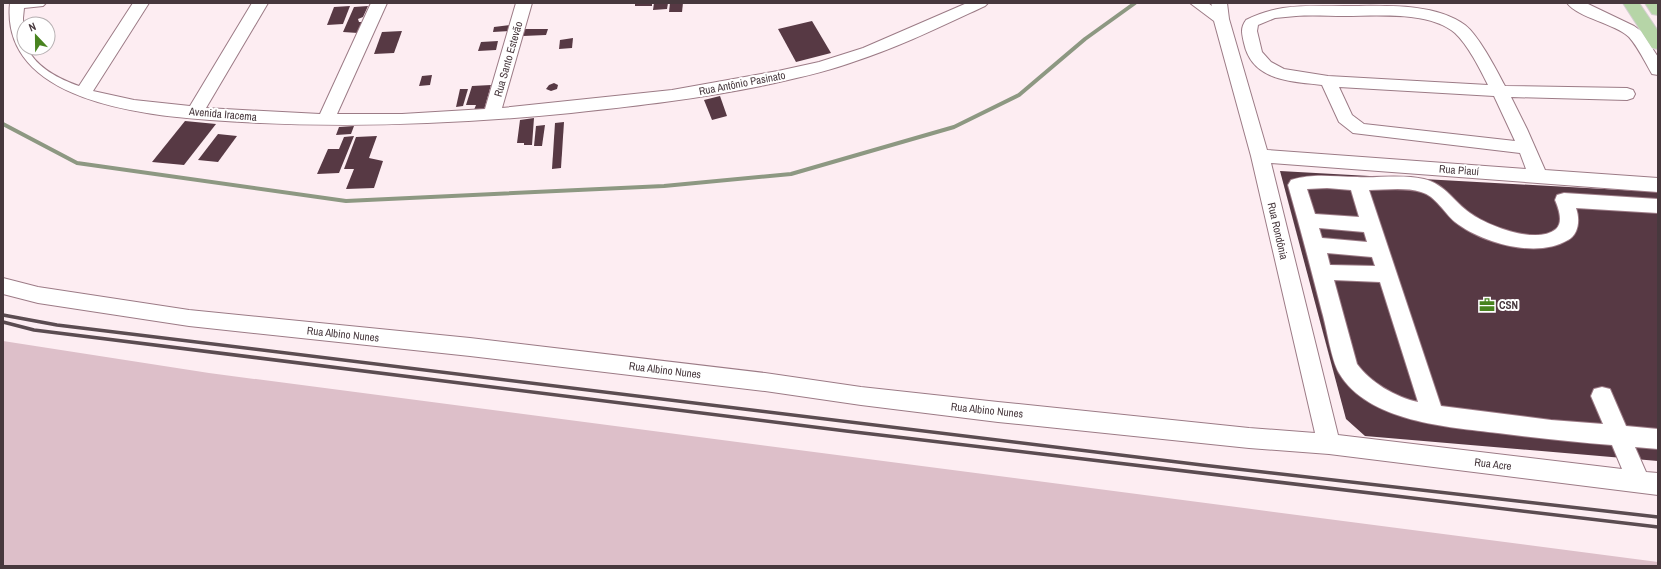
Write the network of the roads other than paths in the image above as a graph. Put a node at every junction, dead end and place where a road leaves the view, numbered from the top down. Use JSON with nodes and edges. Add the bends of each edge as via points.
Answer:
{"nodes":[{"id":1,"x":18,"y":3,"type":"edge"},
{"id":2,"x":38,"y":3,"type":"edge"},
{"id":3,"x":141,"y":3,"type":"edge"},
{"id":4,"x":260,"y":3,"type":"edge"},
{"id":5,"x":380,"y":3,"type":"edge"},
{"id":6,"x":524,"y":3,"type":"edge"},
{"id":7,"x":980,"y":3,"type":"edge"},
{"id":8,"x":1198,"y":3,"type":"edge"},
{"id":9,"x":1577,"y":3,"type":"edge"},
{"id":10,"x":1631,"y":3,"type":"edge"},
{"id":11,"x":1653,"y":3,"type":"edge"},
{"id":12,"x":1594,"y":6,"type":"edge"},
{"id":13,"x":1658,"y":10,"type":"edge"},
{"id":14,"x":1220,"y":11,"type":"edge"},
{"id":15,"x":1653,"y":30,"type":"edge"},
{"id":16,"x":1658,"y":44,"type":"edge"},
{"id":17,"x":1658,"y":70,"type":"edge"},
{"id":18,"x":1328,"y":81,"type":"junction"},
{"id":19,"x":1500,"y":90,"type":"junction"},
{"id":20,"x":83,"y":93,"type":"junction"},
{"id":21,"x":1627,"y":94,"type":"dead end"},
{"id":22,"x":195,"y":112,"type":"junction"},
{"id":23,"x":492,"y":114,"type":"junction"},
{"id":24,"x":326,"y":120,"type":"junction"},
{"id":25,"x":1528,"y":148,"type":"junction"},
{"id":26,"x":1260,"y":156,"type":"junction"},
{"id":27,"x":1538,"y":176,"type":"junction"},
{"id":28,"x":1358,"y":184,"type":"junction"},
{"id":29,"x":1658,"y":185,"type":"edge"},
{"id":30,"x":1654,"y":205,"type":"edge"},
{"id":31,"x":1306,"y":220,"type":"junction"},
{"id":32,"x":1658,"y":221,"type":"edge"},
{"id":33,"x":1371,"y":225,"type":"junction"},
{"id":34,"x":1314,"y":245,"type":"junction"},
{"id":35,"x":1379,"y":250,"type":"junction"},
{"id":36,"x":1322,"y":272,"type":"junction"},
{"id":37,"x":1387,"y":274,"type":"junction"},
{"id":38,"x":3,"y":286,"type":"edge"},
{"id":39,"x":1602,"y":396,"type":"dead end"},
{"id":40,"x":1433,"y":415,"type":"junction"},
{"id":41,"x":1618,"y":435,"type":"junction"},
{"id":42,"x":1658,"y":439,"type":"edge"},
{"id":43,"x":1329,"y":444,"type":"junction"},
{"id":44,"x":1649,"y":483,"type":"edge"}],
"edges":[{"from":1,"to":2,"type":"street"},
{"from":1,"to":20,"type":"street","name":"Avenida Iracema","via":[[14,15],[16,41],[22,56],[33,68],[49,79]]},
{"from":3,"to":20,"type":"street"},
{"from":4,"to":22,"type":"street"},
{"from":5,"to":24,"type":"street"},
{"from":6,"to":23,"type":"street","name":"Rua Santo Estevão"},
{"from":7,"to":23,"type":"street","name":"Rua Antônio Pasinato","via":[[866,52],[802,72],[685,94]]},
{"from":8,"to":14,"type":"street","name":"Rua Rondônia"},
{"from":9,"to":12,"type":"street"},
{"from":9,"to":17,"type":"street","via":[[1635,34]]},
{"from":10,"to":15,"type":"main road"},
{"from":11,"to":13,"type":"main road"},
{"from":12,"to":15,"type":"street","via":[[1622,22]]},
{"from":14,"to":26,"type":"street","name":"Rua Rondônia"},
{"from":15,"to":16,"type":"main road"},
{"from":18,"to":19,"type":"street"},
{"from":18,"to":19,"type":"street","via":[[1280,74],[1264,66],[1254,53],[1249,31],[1251,23],[1272,15],[1321,11],[1421,14],[1456,26],[1462,31]]},
{"from":18,"to":25,"type":"street","via":[[1345,118],[1359,129]]},
{"from":19,"to":21,"type":"street"},
{"from":19,"to":25,"type":"street"},
{"from":20,"to":22,"type":"street","name":"Avenida Iracema","via":[[149,107]]},
{"from":22,"to":24,"type":"street","name":"Avenida Iracema"},
{"from":23,"to":24,"type":"street","name":"Avenida Iracema"},
{"from":25,"to":27,"type":"street"},
{"from":26,"to":27,"type":"street","name":"Rua Piauí"},
{"from":26,"to":43,"type":"street","name":"Rua Rondônia"},
{"from":27,"to":29,"type":"street","name":"Rua Piauí"},
{"from":28,"to":30,"type":"street","via":[[1397,183],[1425,186],[1475,225],[1501,236],[1533,242],[1554,239],[1566,231],[1570,213],[1564,200]]},
{"from":28,"to":31,"type":"street","via":[[1311,182],[1297,185]]},
{"from":28,"to":33,"type":"street"},
{"from":30,"to":32,"type":"street"},
{"from":31,"to":33,"type":"street"},
{"from":31,"to":34,"type":"street"},
{"from":33,"to":35,"type":"street"},
{"from":34,"to":35,"type":"street"},
{"from":34,"to":36,"type":"street"},
{"from":35,"to":37,"type":"street"},
{"from":36,"to":37,"type":"street"},
{"from":36,"to":40,"type":"street","via":[[1347,367],[1357,381],[1382,398],[1410,410]]},
{"from":37,"to":40,"type":"street"},
{"from":38,"to":43,"type":"street","name":"Rua Albino Nunes","via":[[38,295],[189,318],[493,350],[998,412]]},
{"from":39,"to":41,"type":"street"},
{"from":40,"to":41,"type":"street","via":[[1551,430]]},
{"from":41,"to":42,"type":"street"},
{"from":41,"to":44,"type":"street"},
{"from":43,"to":44,"type":"street","name":"Rua Acre"}]}
